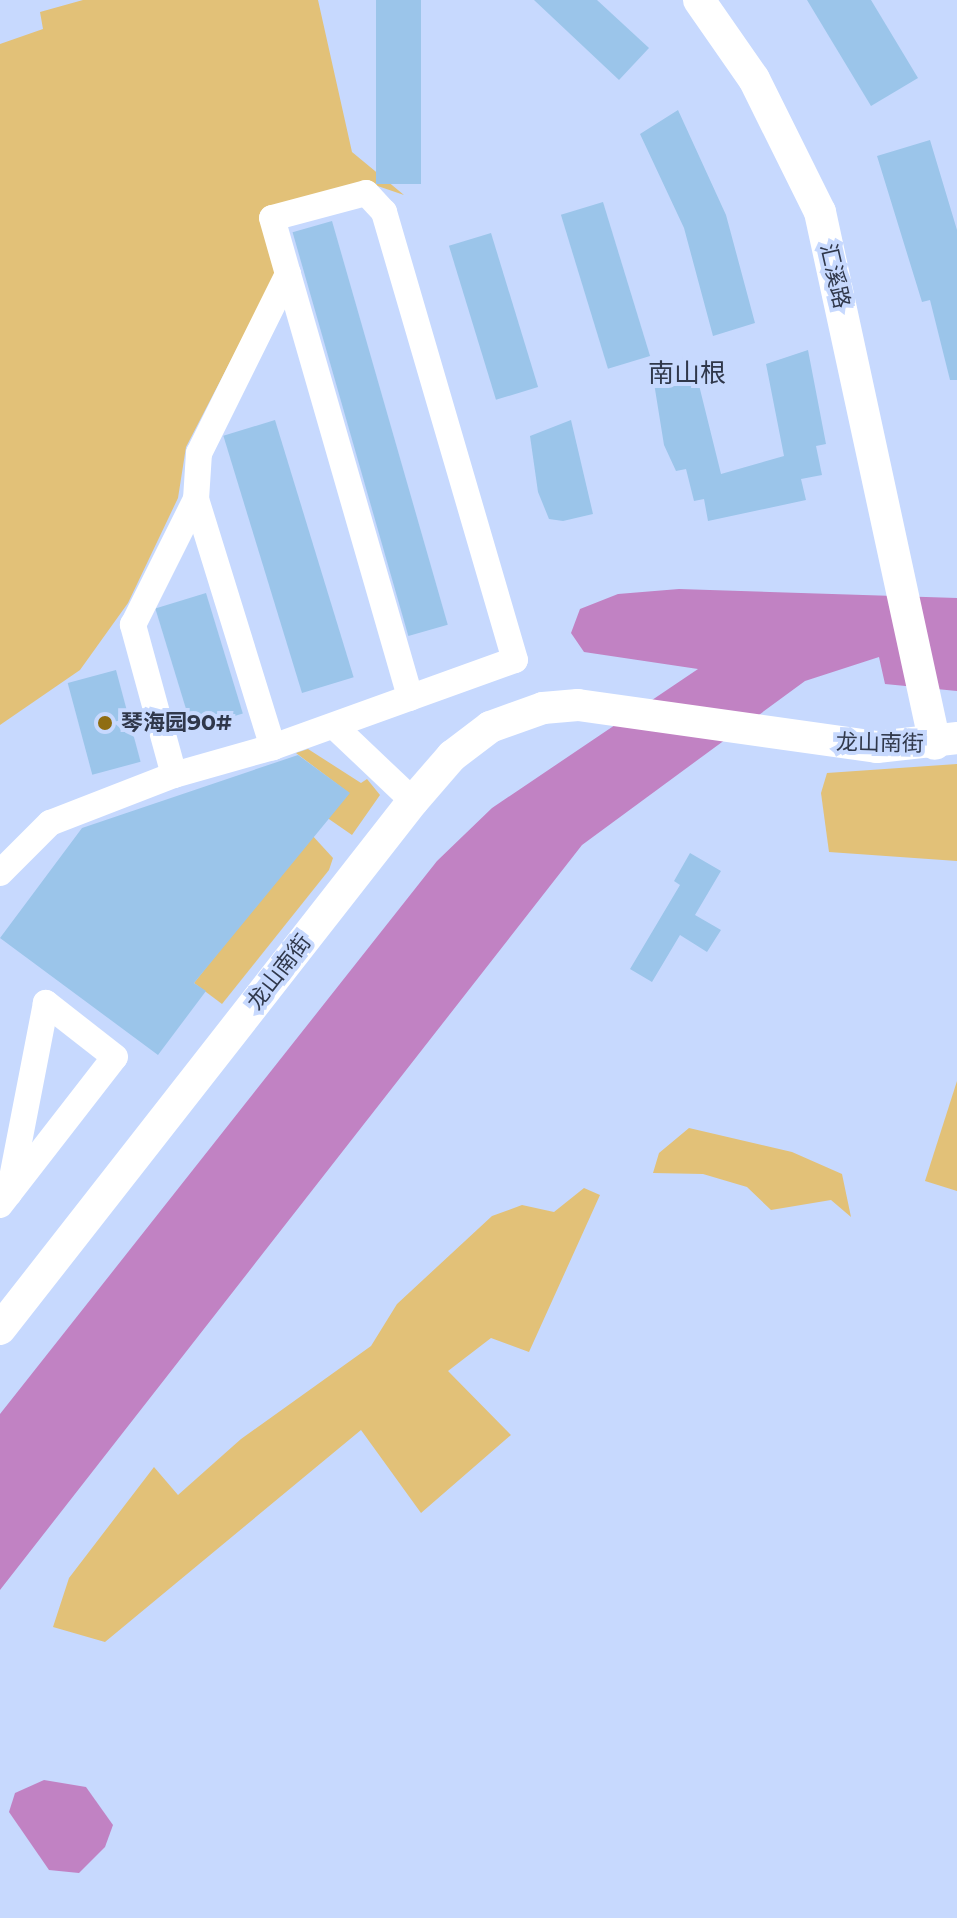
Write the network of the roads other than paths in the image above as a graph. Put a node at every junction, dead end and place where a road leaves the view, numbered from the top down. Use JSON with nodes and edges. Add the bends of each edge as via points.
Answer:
{"nodes":[{"id":1,"x":699,"y":0,"type":"edge"},
{"id":2,"x":288,"y":274,"type":"junction"},
{"id":3,"x":196,"y":499,"type":"junction"},
{"id":4,"x":410,"y":698,"type":"junction"},
{"id":5,"x":334,"y":726,"type":"junction"},
{"id":6,"x":946,"y":741,"type":"edge"},
{"id":7,"x":273,"y":747,"type":"junction"},
{"id":8,"x":174,"y":775,"type":"junction"},
{"id":9,"x":413,"y":801,"type":"junction"},
{"id":10,"x":0,"y":873,"type":"edge"},
{"id":11,"x":4,"y":1199,"type":"edge"},
{"id":12,"x":0,"y":1329,"type":"edge"}],
"edges":[{"from":1,"to":6,"type":"street","name":"汇溪路","via":[[754,79],[820,212],[925,698]]},
{"from":2,"to":3,"type":"street","via":[[199,453]]},
{"from":2,"to":4,"type":"street"},
{"from":2,"to":4,"type":"street","via":[[272,218],[366,193],[384,212],[515,660]]},
{"from":3,"to":7,"type":"street"},
{"from":3,"to":8,"type":"street","via":[[133,625]]},
{"from":4,"to":5,"type":"street"},
{"from":5,"to":7,"type":"street"},
{"from":5,"to":9,"type":"street"},
{"from":6,"to":9,"type":"street","name":"龙山南街","via":[[802,740],[614,710],[552,707],[507,719],[452,756]]},
{"from":7,"to":8,"type":"street"},
{"from":8,"to":10,"type":"street","via":[[50,823]]},
{"from":9,"to":12,"type":"street","name":"龙山南街"},
{"from":11,"to":11,"type":"street","via":[[115,1057],[46,1003],[43,1017]]}]}
